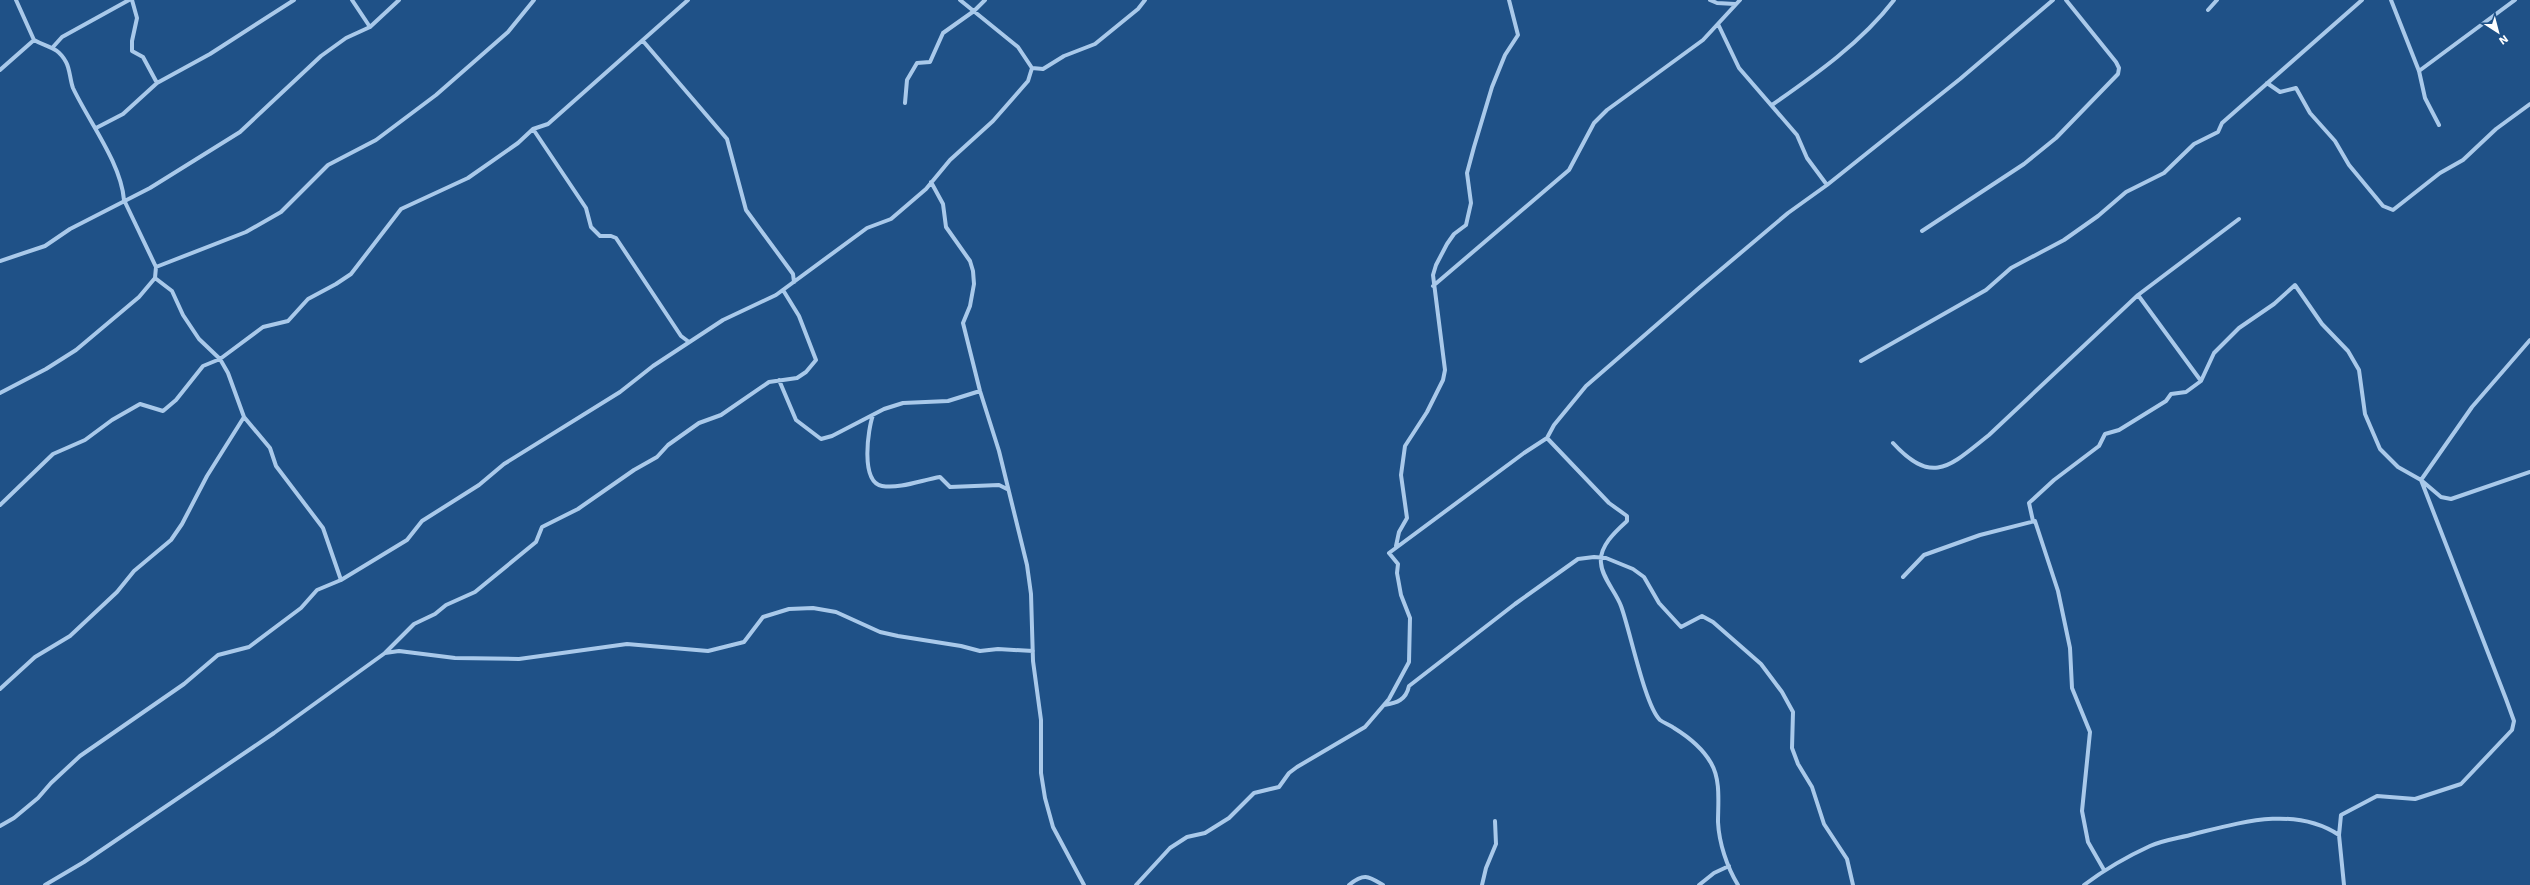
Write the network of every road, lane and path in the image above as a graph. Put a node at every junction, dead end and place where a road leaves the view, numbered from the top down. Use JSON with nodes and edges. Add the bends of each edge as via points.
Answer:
{"nodes":[{"id":1,"x":16,"y":0,"type":"edge"},
{"id":2,"x":129,"y":0,"type":"edge"},
{"id":3,"x":132,"y":0,"type":"edge"},
{"id":4,"x":294,"y":0,"type":"edge"},
{"id":5,"x":352,"y":0,"type":"edge"},
{"id":6,"x":399,"y":0,"type":"edge"},
{"id":7,"x":534,"y":0,"type":"edge"},
{"id":8,"x":688,"y":0,"type":"edge"},
{"id":9,"x":960,"y":0,"type":"edge"},
{"id":10,"x":986,"y":0,"type":"edge"},
{"id":11,"x":1145,"y":0,"type":"edge"},
{"id":12,"x":1509,"y":0,"type":"edge"},
{"id":13,"x":1710,"y":0,"type":"edge"},
{"id":14,"x":1740,"y":0,"type":"edge"},
{"id":15,"x":1894,"y":0,"type":"edge"},
{"id":16,"x":2053,"y":0,"type":"edge"},
{"id":17,"x":2066,"y":0,"type":"edge"},
{"id":18,"x":2217,"y":0,"type":"edge"},
{"id":19,"x":2362,"y":0,"type":"edge"},
{"id":20,"x":2391,"y":0,"type":"edge"},
{"id":21,"x":2515,"y":0,"type":"edge"},
{"id":22,"x":1735,"y":4,"type":"junction"},
{"id":23,"x":2208,"y":10,"type":"dead end"},
{"id":24,"x":974,"y":11,"type":"junction"},
{"id":25,"x":1718,"y":24,"type":"junction"},
{"id":26,"x":370,"y":27,"type":"junction"},
{"id":27,"x":34,"y":40,"type":"junction"},
{"id":28,"x":643,"y":41,"type":"junction"},
{"id":29,"x":53,"y":46,"type":"junction"},
{"id":30,"x":1032,"y":68,"type":"junction"},
{"id":31,"x":0,"y":70,"type":"edge"},
{"id":32,"x":2419,"y":71,"type":"junction"},
{"id":33,"x":156,"y":83,"type":"junction"},
{"id":34,"x":2267,"y":83,"type":"junction"},
{"id":35,"x":905,"y":103,"type":"dead end"},
{"id":36,"x":2530,"y":104,"type":"edge"},
{"id":37,"x":1772,"y":105,"type":"junction"},
{"id":38,"x":2439,"y":125,"type":"dead end"},
{"id":39,"x":96,"y":128,"type":"junction"},
{"id":40,"x":533,"y":129,"type":"junction"},
{"id":41,"x":931,"y":182,"type":"junction"},
{"id":42,"x":1827,"y":185,"type":"junction"},
{"id":43,"x":124,"y":200,"type":"junction"},
{"id":44,"x":2239,"y":219,"type":"dead end"},
{"id":45,"x":1922,"y":231,"type":"dead end"},
{"id":46,"x":0,"y":261,"type":"edge"},
{"id":47,"x":156,"y":267,"type":"junction"},
{"id":48,"x":155,"y":278,"type":"junction"},
{"id":49,"x":794,"y":282,"type":"junction"},
{"id":50,"x":1433,"y":286,"type":"junction"},
{"id":51,"x":783,"y":290,"type":"junction"},
{"id":52,"x":2138,"y":295,"type":"junction"},
{"id":53,"x":2530,"y":340,"type":"edge"},
{"id":54,"x":689,"y":342,"type":"junction"},
{"id":55,"x":220,"y":360,"type":"junction"},
{"id":56,"x":1861,"y":361,"type":"dead end"},
{"id":57,"x":779,"y":380,"type":"junction"},
{"id":58,"x":2201,"y":381,"type":"junction"},
{"id":59,"x":980,"y":391,"type":"junction"},
{"id":60,"x":0,"y":393,"type":"edge"},
{"id":61,"x":873,"y":415,"type":"junction"},
{"id":62,"x":244,"y":417,"type":"junction"},
{"id":63,"x":1547,"y":438,"type":"junction"},
{"id":64,"x":1892,"y":443,"type":"dead end"},
{"id":65,"x":2530,"y":472,"type":"edge"},
{"id":66,"x":2421,"y":480,"type":"junction"},
{"id":67,"x":1007,"y":489,"type":"junction"},
{"id":68,"x":0,"y":505,"type":"edge"},
{"id":69,"x":2033,"y":521,"type":"junction"},
{"id":70,"x":1388,"y":553,"type":"junction"},
{"id":71,"x":1601,"y":557,"type":"junction"},
{"id":72,"x":1903,"y":577,"type":"dead end"},
{"id":73,"x":341,"y":580,"type":"junction"},
{"id":74,"x":1033,"y":651,"type":"junction"},
{"id":75,"x":385,"y":653,"type":"junction"},
{"id":76,"x":0,"y":689,"type":"edge"},
{"id":77,"x":1384,"y":705,"type":"junction"},
{"id":78,"x":1495,"y":821,"type":"dead end"},
{"id":79,"x":0,"y":826,"type":"edge"},
{"id":80,"x":2339,"y":835,"type":"junction"},
{"id":81,"x":1729,"y":866,"type":"junction"},
{"id":82,"x":2104,"y":870,"type":"junction"},
{"id":83,"x":45,"y":885,"type":"edge"},
{"id":84,"x":1084,"y":885,"type":"edge"},
{"id":85,"x":1136,"y":885,"type":"edge"},
{"id":86,"x":1349,"y":885,"type":"edge"},
{"id":87,"x":1383,"y":885,"type":"edge"},
{"id":88,"x":1482,"y":885,"type":"edge"},
{"id":89,"x":1699,"y":885,"type":"edge"},
{"id":90,"x":1738,"y":885,"type":"edge"},
{"id":91,"x":1853,"y":885,"type":"edge"},
{"id":92,"x":2084,"y":885,"type":"edge"},
{"id":93,"x":2344,"y":885,"type":"edge"}],
"edges":[{"from":1,"to":27,"type":"street"},
{"from":2,"to":29,"type":"street","via":[[62,38]]},
{"from":3,"to":33,"type":"street","via":[[137,18],[132,51],[143,57]]},
{"from":4,"to":33,"type":"street","via":[[210,54]]},
{"from":5,"to":26,"type":"street"},
{"from":6,"to":26,"type":"street"},
{"from":7,"to":47,"type":"street","via":[[508,32],[436,95],[376,140],[328,165],[281,212],[246,232]]},
{"from":8,"to":28,"type":"street"},
{"from":9,"to":24,"type":"street"},
{"from":10,"to":24,"type":"street"},
{"from":11,"to":30,"type":"street","via":[[1133,14],[1095,44],[1064,56],[1043,69]]},
{"from":12,"to":50,"type":"street","via":[[1518,35],[1505,55],[1492,87],[1474,147],[1467,173],[1471,203],[1466,225],[1454,234],[1441,253],[1436,265]]},
{"from":13,"to":22,"type":"street"},
{"from":14,"to":22,"type":"street"},
{"from":15,"to":37,"type":"street","via":[[1882,15],[1819,72]]},
{"from":16,"to":42,"type":"street","via":[[1960,79]]},
{"from":17,"to":45,"type":"street","via":[[2116,62],[2118,74],[2056,138],[2024,164]]},
{"from":18,"to":23,"type":"street"},
{"from":19,"to":34,"type":"street"},
{"from":20,"to":32,"type":"street"},
{"from":21,"to":32,"type":"street"},
{"from":22,"to":25,"type":"street"},
{"from":24,"to":30,"type":"street","via":[[1018,47]]},
{"from":24,"to":35,"type":"street","via":[[943,33],[930,62],[917,63],[907,80]]},
{"from":25,"to":37,"type":"street","via":[[1739,68]]},
{"from":25,"to":50,"type":"street","via":[[1703,40],[1607,110],[1594,123],[1569,170]]},
{"from":26,"to":43,"type":"street","via":[[346,38],[321,56],[240,132],[150,188]]},
{"from":27,"to":29,"type":"street"},
{"from":27,"to":31,"type":"street"},
{"from":28,"to":40,"type":"street","via":[[548,124]]},
{"from":28,"to":49,"type":"street","via":[[727,139],[746,210],[793,274]]},
{"from":29,"to":39,"type":"street","via":[[66,62],[73,88]]},
{"from":30,"to":41,"type":"street","via":[[1028,81],[993,121],[950,160]]},
{"from":32,"to":38,"type":"street","via":[[2425,98]]},
{"from":33,"to":39,"type":"street","via":[[123,114]]},
{"from":34,"to":36,"type":"street","via":[[2280,92],[2296,88],[2310,113],[2335,141],[2349,165],[2383,206],[2393,210],[2463,160],[2496,129]]},
{"from":34,"to":56,"type":"street","via":[[2222,123],[2218,132],[2194,144],[2161,175],[2126,192],[2064,240],[2011,268],[1986,290]]},
{"from":37,"to":42,"type":"street","via":[[1797,135],[1808,158]]},
{"from":39,"to":43,"type":"street","via":[[123,189]]},
{"from":40,"to":54,"type":"street","via":[[586,208],[591,227],[600,236],[616,238],[681,336]]},
{"from":40,"to":55,"type":"street","via":[[518,143],[468,178],[401,209],[351,274],[308,298],[288,320],[254,332]]},
{"from":41,"to":49,"type":"street","via":[[891,219],[867,228]]},
{"from":41,"to":59,"type":"street","via":[[943,204],[946,227],[970,261],[973,271],[974,284],[970,306],[963,323]]},
{"from":42,"to":63,"type":"street","via":[[1788,213],[1586,386]]},
{"from":43,"to":46,"type":"street","via":[[70,229],[45,246]]},
{"from":43,"to":47,"type":"street"},
{"from":44,"to":52,"type":"street"},
{"from":47,"to":48,"type":"street"},
{"from":48,"to":55,"type":"street","via":[[172,291],[183,315],[200,339]]},
{"from":48,"to":60,"type":"street","via":[[139,297],[76,350]]},
{"from":49,"to":51,"type":"street"},
{"from":50,"to":70,"type":"street","via":[[1441,326],[1445,370],[1443,380],[1405,446],[1402,475],[1407,518],[1399,532],[1398,544]]},
{"from":51,"to":54,"type":"street","via":[[723,320]]},
{"from":51,"to":57,"type":"street","via":[[799,316],[816,360],[797,378]]},
{"from":52,"to":58,"type":"street"},
{"from":52,"to":64,"type":"street","via":[[1989,435],[1942,468],[1928,469],[1906,458]]},
{"from":53,"to":66,"type":"street","via":[[2472,407]]},
{"from":54,"to":73,"type":"street","via":[[620,392],[504,464],[479,485],[422,520],[407,540]]},
{"from":55,"to":62,"type":"street","via":[[232,382]]},
{"from":55,"to":68,"type":"street","via":[[203,366],[176,400],[162,411],[140,404],[85,440],[53,454]]},
{"from":57,"to":61,"type":"street","via":[[796,420],[822,439]]},
{"from":57,"to":75,"type":"street","via":[[769,382],[722,415],[699,423],[656,457],[578,509],[542,527],[536,542],[475,592],[414,624]]},
{"from":58,"to":66,"type":"street","via":[[2214,353],[2239,328],[2274,304],[2295,285],[2322,324],[2348,351],[2359,370],[2365,414],[2380,449],[2398,467]]},
{"from":58,"to":69,"type":"street","via":[[2186,392],[2172,394],[2166,401],[2118,430],[2105,434],[2097,448],[2054,480],[2029,503]]},
{"from":59,"to":61,"type":"street","via":[[948,400],[903,403]]},
{"from":59,"to":67,"type":"street","via":[[999,451]]},
{"from":61,"to":67,"type":"street","via":[[867,434],[868,458],[870,472],[875,482],[881,486],[899,486],[940,477],[950,487],[999,485]]},
{"from":62,"to":73,"type":"street","via":[[270,448],[276,466],[323,528]]},
{"from":62,"to":76,"type":"street","via":[[171,540],[134,571],[117,592],[70,636],[35,657]]},
{"from":63,"to":70,"type":"street"},
{"from":63,"to":71,"type":"street","via":[[1609,503],[1627,516],[1627,521],[1609,540]]},
{"from":65,"to":66,"type":"street","via":[[2451,499],[2440,497]]},
{"from":66,"to":80,"type":"street","via":[[2514,722],[2512,730],[2461,784],[2415,799],[2377,796],[2341,815]]},
{"from":67,"to":74,"type":"street","via":[[1027,565]]},
{"from":69,"to":72,"type":"street","via":[[1980,535],[1924,555]]},
{"from":69,"to":82,"type":"street","via":[[2058,591],[2070,648],[2072,688],[2090,732],[2082,811],[2088,842]]},
{"from":70,"to":77,"type":"street","via":[[1398,564],[1401,595],[1410,618],[1411,651],[1409,662]]},
{"from":71,"to":77,"type":"street","via":[[1578,559],[1409,686],[1407,696]]},
{"from":71,"to":81,"type":"street","via":[[1603,572],[1616,592],[1628,623],[1651,706],[1660,720],[1688,738],[1711,763],[1719,790],[1718,822]]},
{"from":71,"to":91,"type":"street","via":[[1644,576],[1659,603],[1681,627],[1702,616],[1713,622],[1761,664],[1793,712],[1792,748],[1812,787],[1824,824],[1847,859]]},
{"from":73,"to":79,"type":"street","via":[[317,590],[301,608],[249,647],[221,653],[184,684],[80,756],[51,782],[38,798]]},
{"from":74,"to":75,"type":"street","via":[[980,651],[898,636],[880,632],[836,612],[813,608],[770,613],[763,617],[744,642],[708,651],[627,644],[519,659],[455,658],[399,651]]},
{"from":74,"to":84,"type":"street","via":[[1041,720],[1041,773],[1045,798],[1053,827]]},
{"from":75,"to":83,"type":"street","via":[[84,862]]},
{"from":77,"to":85,"type":"street","via":[[1365,727],[1297,767],[1279,787],[1254,794],[1229,818],[1205,832],[1187,837],[1170,848]]},
{"from":78,"to":88,"type":"street","via":[[1496,844]]},
{"from":80,"to":82,"type":"street","via":[[2324,826],[2297,818],[2246,821],[2151,845]]},
{"from":80,"to":93,"type":"street"},
{"from":81,"to":89,"type":"street","via":[[1714,873]]},
{"from":81,"to":90,"type":"street"},
{"from":82,"to":92,"type":"street"},
{"from":86,"to":87,"type":"street","via":[[1361,877],[1369,877]]}]}
